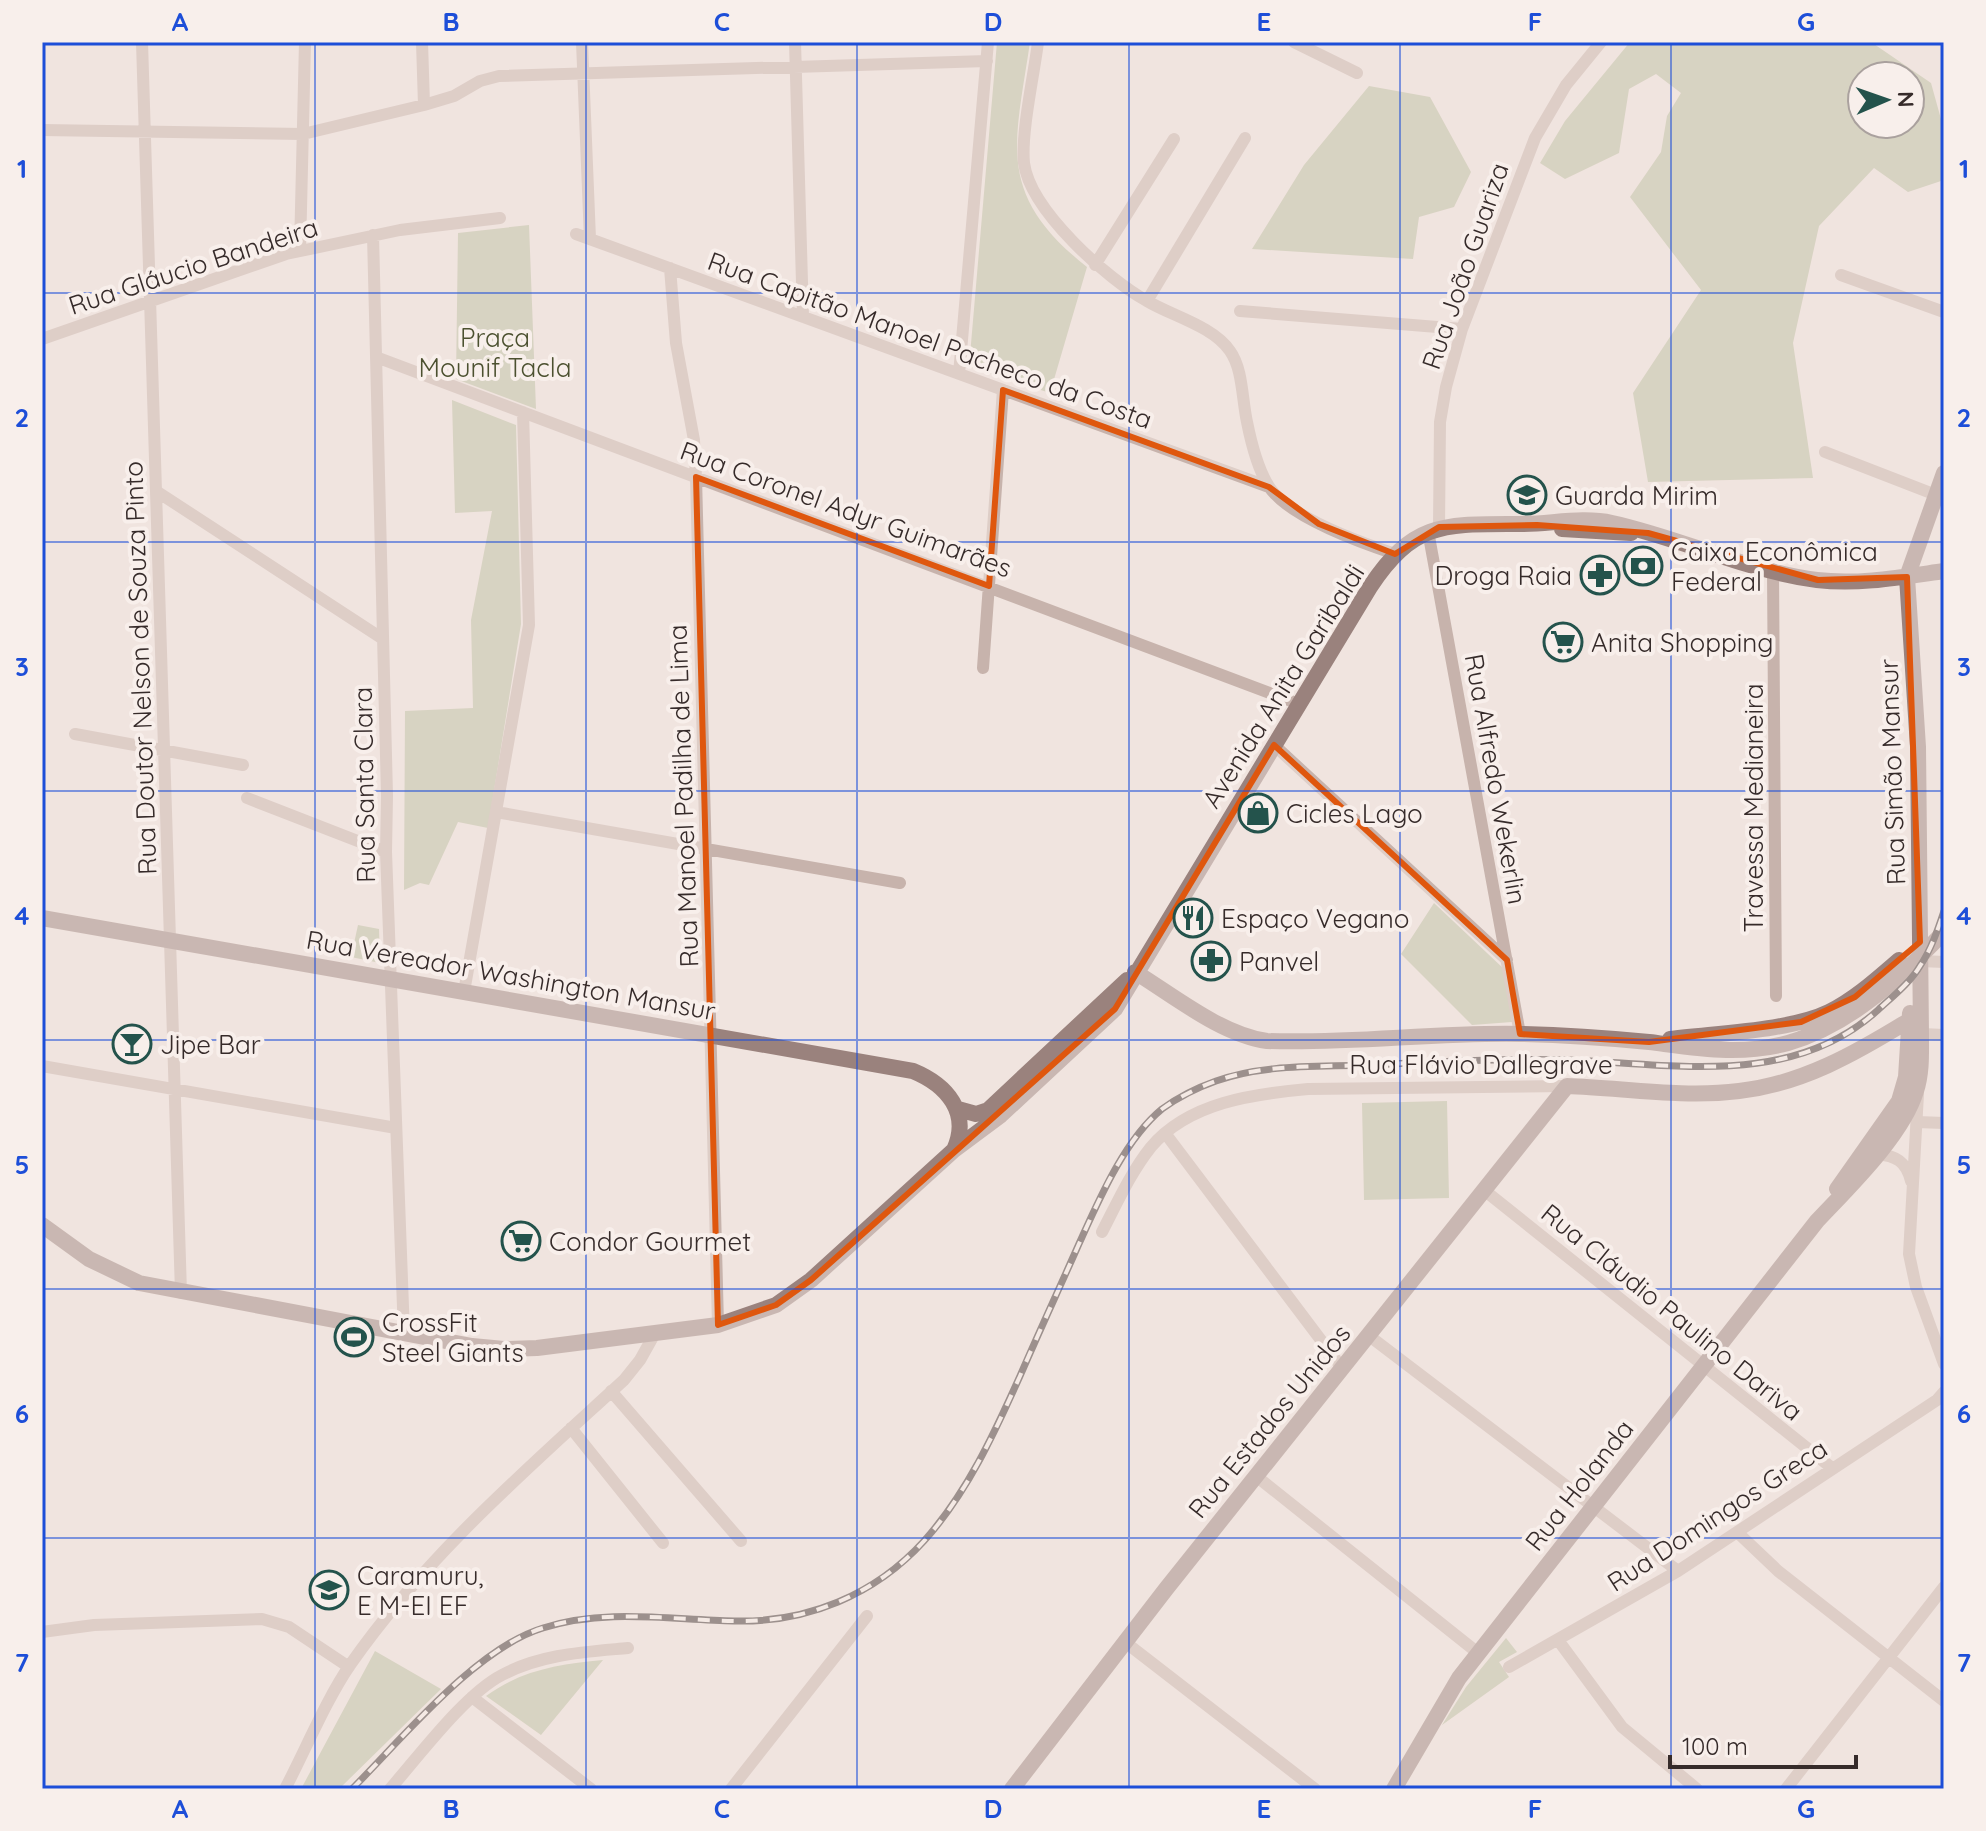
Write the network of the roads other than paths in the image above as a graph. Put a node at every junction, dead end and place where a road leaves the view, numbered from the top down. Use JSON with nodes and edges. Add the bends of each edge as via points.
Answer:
{"nodes":[{"id":1,"x":142,"y":42,"type":"edge"},
{"id":2,"x":305,"y":42,"type":"edge"},
{"id":3,"x":422,"y":42,"type":"edge"},
{"id":4,"x":582,"y":42,"type":"edge"},
{"id":5,"x":795,"y":42,"type":"edge"},
{"id":6,"x":988,"y":42,"type":"edge"},
{"id":7,"x":1038,"y":42,"type":"edge"},
{"id":8,"x":1294,"y":42,"type":"edge"},
{"id":9,"x":1601,"y":42,"type":"edge"},
{"id":10,"x":987,"y":61,"type":"junction"},
{"id":11,"x":796,"y":67,"type":"junction"},
{"id":12,"x":1357,"y":73,"type":"dead end"},
{"id":13,"x":584,"y":74,"type":"junction"},
{"id":14,"x":424,"y":105,"type":"junction"},
{"id":15,"x":42,"y":130,"type":"edge"},
{"id":16,"x":145,"y":132,"type":"junction"},
{"id":17,"x":303,"y":134,"type":"junction"},
{"id":18,"x":1245,"y":138,"type":"dead end"},
{"id":19,"x":1174,"y":139,"type":"dead end"},
{"id":20,"x":500,"y":218,"type":"dead end"},
{"id":21,"x":576,"y":234,"type":"dead end"},
{"id":22,"x":373,"y":235,"type":"junction"},
{"id":23,"x":590,"y":239,"type":"junction"},
{"id":24,"x":300,"y":250,"type":"junction"},
{"id":25,"x":1095,"y":265,"type":"junction"},
{"id":26,"x":670,"y":268,"type":"junction"},
{"id":27,"x":1841,"y":275,"type":"dead end"},
{"id":28,"x":150,"y":301,"type":"junction"},
{"id":29,"x":1147,"y":301,"type":"junction"},
{"id":30,"x":1240,"y":311,"type":"dead end"},
{"id":31,"x":1944,"y":312,"type":"edge"},
{"id":32,"x":803,"y":317,"type":"junction"},
{"id":33,"x":1462,"y":329,"type":"junction"},
{"id":34,"x":42,"y":339,"type":"edge"},
{"id":35,"x":376,"y":357,"type":"junction"},
{"id":36,"x":959,"y":374,"type":"junction"},
{"id":37,"x":1003,"y":390,"type":"junction"},
{"id":38,"x":523,"y":412,"type":"junction"},
{"id":39,"x":1825,"y":452,"type":"dead end"},
{"id":40,"x":1944,"y":473,"type":"edge"},
{"id":41,"x":696,"y":477,"type":"junction"},
{"id":42,"x":1269,"y":487,"type":"junction"},
{"id":43,"x":156,"y":491,"type":"junction"},
{"id":44,"x":1936,"y":495,"type":"junction"},
{"id":45,"x":1434,"y":529,"type":"junction"},
{"id":46,"x":1395,"y":554,"type":"junction"},
{"id":47,"x":1773,"y":571,"type":"junction"},
{"id":48,"x":1944,"y":571,"type":"edge"},
{"id":49,"x":1907,"y":577,"type":"junction"},
{"id":50,"x":989,"y":586,"type":"junction"},
{"id":51,"x":383,"y":639,"type":"junction"},
{"id":52,"x":983,"y":668,"type":"dead end"},
{"id":53,"x":1299,"y":704,"type":"junction"},
{"id":54,"x":75,"y":734,"type":"dead end"},
{"id":55,"x":1274,"y":745,"type":"junction"},
{"id":56,"x":164,"y":750,"type":"junction"},
{"id":57,"x":243,"y":765,"type":"dead end"},
{"id":58,"x":247,"y":798,"type":"dead end"},
{"id":59,"x":496,"y":812,"type":"junction"},
{"id":60,"x":706,"y":849,"type":"junction"},
{"id":61,"x":386,"y":852,"type":"junction"},
{"id":62,"x":900,"y":883,"type":"dead end"},
{"id":63,"x":42,"y":918,"type":"edge"},
{"id":64,"x":1944,"y":919,"type":"edge"},
{"id":65,"x":1944,"y":932,"type":"edge"},
{"id":66,"x":170,"y":940,"type":"junction"},
{"id":67,"x":1920,"y":956,"type":"junction"},
{"id":68,"x":1507,"y":960,"type":"junction"},
{"id":69,"x":1944,"y":962,"type":"edge"},
{"id":70,"x":1135,"y":972,"type":"junction"},
{"id":71,"x":390,"y":979,"type":"junction"},
{"id":72,"x":1890,"y":982,"type":"junction"},
{"id":73,"x":1915,"y":990,"type":"junction"},
{"id":74,"x":464,"y":992,"type":"junction"},
{"id":75,"x":1776,"y":996,"type":"dead end"},
{"id":76,"x":1908,"y":1021,"type":"junction"},
{"id":77,"x":1520,"y":1034,"type":"junction"},
{"id":78,"x":1921,"y":1034,"type":"junction"},
{"id":79,"x":711,"y":1035,"type":"junction"},
{"id":80,"x":1944,"y":1035,"type":"edge"},
{"id":81,"x":1649,"y":1042,"type":"junction"},
{"id":82,"x":42,"y":1066,"type":"edge"},
{"id":83,"x":1913,"y":1078,"type":"junction"},
{"id":84,"x":1567,"y":1086,"type":"junction"},
{"id":85,"x":174,"y":1089,"type":"junction"},
{"id":86,"x":958,"y":1109,"type":"junction"},
{"id":87,"x":1917,"y":1122,"type":"junction"},
{"id":88,"x":1944,"y":1123,"type":"edge"},
{"id":89,"x":396,"y":1128,"type":"junction"},
{"id":90,"x":1165,"y":1133,"type":"junction"},
{"id":91,"x":954,"y":1150,"type":"junction"},
{"id":92,"x":1877,"y":1154,"type":"junction"},
{"id":93,"x":1913,"y":1185,"type":"junction"},
{"id":94,"x":1484,"y":1190,"type":"junction"},
{"id":95,"x":1817,"y":1221,"type":"junction"},
{"id":96,"x":42,"y":1225,"type":"edge"},
{"id":97,"x":1102,"y":1232,"type":"dead end"},
{"id":98,"x":181,"y":1293,"type":"junction"},
{"id":99,"x":718,"y":1325,"type":"junction"},
{"id":100,"x":404,"y":1334,"type":"junction"},
{"id":101,"x":654,"y":1335,"type":"junction"},
{"id":102,"x":1368,"y":1335,"type":"junction"},
{"id":103,"x":1944,"y":1364,"type":"edge"},
{"id":104,"x":1704,"y":1365,"type":"junction"},
{"id":105,"x":1342,"y":1368,"type":"junction"},
{"id":106,"x":611,"y":1391,"type":"junction"},
{"id":107,"x":1944,"y":1392,"type":"edge"},
{"id":108,"x":571,"y":1428,"type":"junction"},
{"id":109,"x":1832,"y":1468,"type":"junction"},
{"id":110,"x":1256,"y":1476,"type":"junction"},
{"id":111,"x":1593,"y":1506,"type":"junction"},
{"id":112,"x":1737,"y":1532,"type":"junction"},
{"id":113,"x":741,"y":1541,"type":"dead end"},
{"id":114,"x":663,"y":1543,"type":"dead end"},
{"id":115,"x":1678,"y":1571,"type":"junction"},
{"id":116,"x":1944,"y":1587,"type":"edge"},
{"id":117,"x":867,"y":1616,"type":"dead end"},
{"id":118,"x":42,"y":1632,"type":"edge"},
{"id":119,"x":1558,"y":1640,"type":"junction"},
{"id":120,"x":1125,"y":1642,"type":"junction"},
{"id":121,"x":628,"y":1648,"type":"dead end"},
{"id":122,"x":1478,"y":1653,"type":"junction"},
{"id":123,"x":1889,"y":1658,"type":"junction"},
{"id":124,"x":349,"y":1667,"type":"junction"},
{"id":125,"x":1509,"y":1667,"type":"dead end"},
{"id":126,"x":472,"y":1697,"type":"junction"},
{"id":127,"x":1944,"y":1701,"type":"edge"},
{"id":128,"x":285,"y":1789,"type":"edge"},
{"id":129,"x":390,"y":1789,"type":"edge"},
{"id":130,"x":591,"y":1789,"type":"edge"},
{"id":131,"x":731,"y":1789,"type":"edge"},
{"id":132,"x":1012,"y":1789,"type":"edge"},
{"id":133,"x":1315,"y":1789,"type":"edge"},
{"id":134,"x":1394,"y":1789,"type":"edge"},
{"id":135,"x":1697,"y":1789,"type":"edge"},
{"id":136,"x":1786,"y":1789,"type":"edge"}],
"edges":[{"from":1,"to":16,"type":"street","name":"Rua Doutor Nelson de Souza Pinto"},
{"from":2,"to":17,"type":"street"},
{"from":3,"to":14,"type":"street"},
{"from":4,"to":13,"type":"street"},
{"from":5,"to":11,"type":"street"},
{"from":6,"to":10,"type":"street"},
{"from":7,"to":25,"type":"street","via":[[1024,149],[1026,172],[1054,219]]},
{"from":8,"to":12,"type":"street"},
{"from":9,"to":33,"type":"street","name":"Rua João Guariza","via":[[1566,85],[1535,138]]},
{"from":10,"to":11,"type":"street"},
{"from":10,"to":36,"type":"street"},
{"from":11,"to":13,"type":"street"},
{"from":11,"to":32,"type":"street"},
{"from":13,"to":14,"type":"street","via":[[489,78]]},
{"from":13,"to":23,"type":"street"},
{"from":14,"to":17,"type":"street"},
{"from":15,"to":16,"type":"street"},
{"from":16,"to":17,"type":"street"},
{"from":16,"to":28,"type":"street","name":"Rua Doutor Nelson de Souza Pinto"},
{"from":17,"to":24,"type":"street"},
{"from":18,"to":29,"type":"street"},
{"from":19,"to":25,"type":"street"},
{"from":20,"to":22,"type":"street","name":"Rua Gláucio Bandeira"},
{"from":21,"to":23,"type":"street","name":"Rua Capitão Manoel Pacheco da Costa"},
{"from":22,"to":24,"type":"street","name":"Rua Gláucio Bandeira"},
{"from":22,"to":35,"type":"street","name":"Rua Santa Clara"},
{"from":23,"to":26,"type":"street","name":"Rua Capitão Manoel Pacheco da Costa"},
{"from":24,"to":28,"type":"street","name":"Rua Gláucio Bandeira"},
{"from":25,"to":29,"type":"street"},
{"from":26,"to":32,"type":"street","name":"Rua Capitão Manoel Pacheco da Costa"},
{"from":26,"to":41,"type":"street","name":"Rua Manoel Padilha de Lima"},
{"from":27,"to":31,"type":"street"},
{"from":28,"to":34,"type":"street","name":"Rua Gláucio Bandeira"},
{"from":28,"to":43,"type":"street","name":"Rua Doutor Nelson de Souza Pinto"},
{"from":29,"to":42,"type":"street","via":[[1213,335],[1229,350],[1251,441]]},
{"from":30,"to":33,"type":"street"},
{"from":32,"to":36,"type":"street","name":"Rua Capitão Manoel Pacheco da Costa"},
{"from":33,"to":45,"type":"street","name":"Rua João Guariza","via":[[1440,422]]},
{"from":35,"to":38,"type":"street","name":"Rua Coronel Adyr Guimarães"},
{"from":35,"to":51,"type":"street","name":"Rua Santa Clara"},
{"from":36,"to":37,"type":"street","name":"Rua Capitão Manoel Pacheco da Costa"},
{"from":37,"to":42,"type":"street","name":"Rua Capitão Manoel Pacheco da Costa"},
{"from":37,"to":50,"type":"street"},
{"from":38,"to":41,"type":"street","name":"Rua Coronel Adyr Guimarães"},
{"from":38,"to":59,"type":"street","via":[[529,625]]},
{"from":39,"to":44,"type":"street"},
{"from":40,"to":44,"type":"main road"},
{"from":41,"to":50,"type":"street","name":"Rua Coronel Adyr Guimarães"},
{"from":41,"to":60,"type":"street","name":"Rua Manoel Padilha de Lima"},
{"from":42,"to":46,"type":"street","name":"Rua Capitão Manoel Pacheco da Costa","via":[[1319,524]]},
{"from":43,"to":51,"type":"street"},
{"from":43,"to":56,"type":"street","name":"Rua Doutor Nelson de Souza Pinto"},
{"from":44,"to":49,"type":"main road"},
{"from":45,"to":46,"type":"main road","name":"Avenida Anita Garibaldi"},
{"from":45,"to":47,"type":"main road","via":[[1596,521]]},
{"from":45,"to":68,"type":"street","name":"Rua Alfredo Wekerlin"},
{"from":46,"to":53,"type":"main road","name":"Avenida Anita Garibaldi"},
{"from":47,"to":49,"type":"main road","via":[[1840,582]]},
{"from":47,"to":75,"type":"street","name":"Travessa Medianeira"},
{"from":48,"to":49,"type":"main road"},
{"from":49,"to":67,"type":"main road","name":"Rua Simão Mansur","via":[[1918,747]]},
{"from":50,"to":52,"type":"street"},
{"from":50,"to":53,"type":"street","name":"Rua Coronel Adyr Guimarães"},
{"from":51,"to":61,"type":"street","name":"Rua Santa Clara"},
{"from":53,"to":55,"type":"main road","name":"Avenida Anita Garibaldi"},
{"from":54,"to":56,"type":"street"},
{"from":55,"to":68,"type":"street"},
{"from":55,"to":70,"type":"main road","name":"Avenida Anita Garibaldi"},
{"from":56,"to":57,"type":"street"},
{"from":56,"to":66,"type":"street","name":"Rua Doutor Nelson de Souza Pinto"},
{"from":58,"to":61,"type":"street"},
{"from":59,"to":60,"type":"street"},
{"from":59,"to":74,"type":"street"},
{"from":60,"to":62,"type":"street"},
{"from":60,"to":79,"type":"street","name":"Rua Manoel Padilha de Lima"},
{"from":61,"to":71,"type":"street","name":"Rua Santa Clara"},
{"from":63,"to":66,"type":"main road","name":"Rua Vereador Washington Mansur"},
{"from":64,"to":67,"type":"main road","name":"Rua Flávio Dallegrave"},
{"from":65,"to":67,"type":"main road","name":"Rua Flávio Dallegrave"},
{"from":66,"to":71,"type":"main road","name":"Rua Vereador Washington Mansur"},
{"from":66,"to":85,"type":"street","name":"Rua Doutor Nelson de Souza Pinto"},
{"from":67,"to":69,"type":"street"},
{"from":67,"to":72,"type":"main road","name":"Rua Flávio Dallegrave"},
{"from":67,"to":73,"type":"main road","name":"Rua Simão Mansur"},
{"from":67,"to":78,"type":"main road","name":"Rua Simão Mansur"},
{"from":67,"to":81,"type":"main road","name":"Rua Flávio Dallegrave","via":[[1828,1012],[1801,1022]]},
{"from":68,"to":77,"type":"street","name":"Rua Alfredo Wekerlin"},
{"from":70,"to":77,"type":"main road","name":"Rua Flávio Dallegrave","via":[[1239,1035],[1267,1041]]},
{"from":70,"to":86,"type":"main road","name":"Avenida Anita Garibaldi","via":[[988,1110],[976,1114]]},
{"from":70,"to":91,"type":"main road","name":"Avenida Anita Garibaldi","via":[[1115,1009],[1001,1115]]},
{"from":71,"to":74,"type":"main road","name":"Rua Vereador Washington Mansur"},
{"from":71,"to":89,"type":"street","name":"Rua Santa Clara"},
{"from":72,"to":73,"type":"main road","via":[[1905,979]]},
{"from":72,"to":81,"type":"main road","name":"Rua Flávio Dallegrave","via":[[1839,1022],[1787,1043],[1728,1052]]},
{"from":73,"to":76,"type":"main road","name":"Rua Simão Mansur"},
{"from":74,"to":79,"type":"main road","name":"Rua Vereador Washington Mansur"},
{"from":76,"to":83,"type":"main road","name":"Rua Simão Mansur"},
{"from":76,"to":84,"type":"main road","name":"Rua Flávio Dallegrave","via":[[1834,1063],[1740,1091]]},
{"from":77,"to":81,"type":"main road","name":"Rua Flávio Dallegrave"},
{"from":78,"to":80,"type":"street"},
{"from":78,"to":83,"type":"main road","name":"Rua Simão Mansur"},
{"from":79,"to":86,"type":"main road","name":"Rua Vereador Washington Mansur","via":[[913,1071],[935,1083]]},
{"from":79,"to":99,"type":"street","name":"Rua Manoel Padilha de Lima"},
{"from":82,"to":85,"type":"street"},
{"from":83,"to":87,"type":"street","name":"Rua Simão Mansur"},
{"from":83,"to":92,"type":"main road","name":"Rua Holanda","via":[[1916,1093]]},
{"from":83,"to":95,"type":"main road","name":"Rua Holanda"},
{"from":84,"to":90,"type":"street","name":"Rua Flávio Dallegrave","via":[[1277,1092],[1197,1112]]},
{"from":84,"to":94,"type":"main road","name":"Rua Estados Unidos"},
{"from":85,"to":89,"type":"street"},
{"from":85,"to":98,"type":"street","name":"Rua Doutor Nelson de Souza Pinto"},
{"from":86,"to":91,"type":"main road","via":[[961,1130]]},
{"from":87,"to":88,"type":"street"},
{"from":87,"to":93,"type":"street","name":"Rua Simão Mansur"},
{"from":89,"to":100,"type":"street","name":"Rua Santa Clara"},
{"from":90,"to":97,"type":"street","name":"Rua Flávio Dallegrave","via":[[1137,1167]]},
{"from":90,"to":105,"type":"street"},
{"from":91,"to":99,"type":"main road","name":"Avenida Anita Garibaldi","via":[[794,1294]]},
{"from":92,"to":93,"type":"street","via":[[1898,1158]]},
{"from":92,"to":95,"type":"main road","name":"Rua Holanda"},
{"from":93,"to":103,"type":"street","name":"Rua Simão Mansur","via":[[1912,1270]]},
{"from":94,"to":102,"type":"main road","name":"Rua Estados Unidos"},
{"from":94,"to":104,"type":"street","name":"Rua Cláudio Paulino Dariva"},
{"from":95,"to":104,"type":"main road","name":"Rua Holanda"},
{"from":96,"to":98,"type":"main road","name":"Avenida Anita Garibaldi","via":[[112,1272]]},
{"from":98,"to":100,"type":"main road","name":"Avenida Anita Garibaldi"},
{"from":99,"to":101,"type":"main road","name":"Avenida Anita Garibaldi"},
{"from":100,"to":101,"type":"main road","name":"Avenida Anita Garibaldi","via":[[504,1349]]},
{"from":101,"to":106,"type":"street","via":[[632,1371]]},
{"from":102,"to":105,"type":"main road","name":"Rua Estados Unidos"},
{"from":102,"to":111,"type":"street"},
{"from":104,"to":109,"type":"street","name":"Rua Cláudio Paulino Dariva"},
{"from":104,"to":111,"type":"main road","name":"Rua Holanda"},
{"from":105,"to":110,"type":"main road","name":"Rua Estados Unidos"},
{"from":106,"to":108,"type":"street"},
{"from":106,"to":113,"type":"street"},
{"from":107,"to":109,"type":"street","name":"Rua Domingos Greca"},
{"from":108,"to":114,"type":"street"},
{"from":108,"to":124,"type":"street","via":[[446,1547]]},
{"from":109,"to":112,"type":"street","name":"Rua Domingos Greca"},
{"from":110,"to":120,"type":"main road","name":"Rua Estados Unidos"},
{"from":110,"to":122,"type":"street"},
{"from":111,"to":115,"type":"street"},
{"from":111,"to":122,"type":"main road","name":"Rua Holanda"},
{"from":112,"to":115,"type":"street","name":"Rua Domingos Greca"},
{"from":112,"to":123,"type":"street"},
{"from":115,"to":119,"type":"street","name":"Rua Domingos Greca"},
{"from":116,"to":123,"type":"street"},
{"from":117,"to":131,"type":"street"},
{"from":118,"to":124,"type":"street","via":[[262,1619],[289,1627]]},
{"from":119,"to":125,"type":"street","name":"Rua Domingos Greca"},
{"from":119,"to":135,"type":"street","via":[[1622,1727]]},
{"from":120,"to":132,"type":"main road","name":"Rua Estados Unidos"},
{"from":120,"to":133,"type":"street"},
{"from":121,"to":126,"type":"street","via":[[546,1659],[502,1675]]},
{"from":122,"to":134,"type":"main road","name":"Rua Holanda","via":[[1446,1696]]},
{"from":123,"to":127,"type":"street"},
{"from":123,"to":136,"type":"street"},
{"from":124,"to":128,"type":"street"},
{"from":126,"to":129,"type":"street"},
{"from":126,"to":130,"type":"street"}]}
